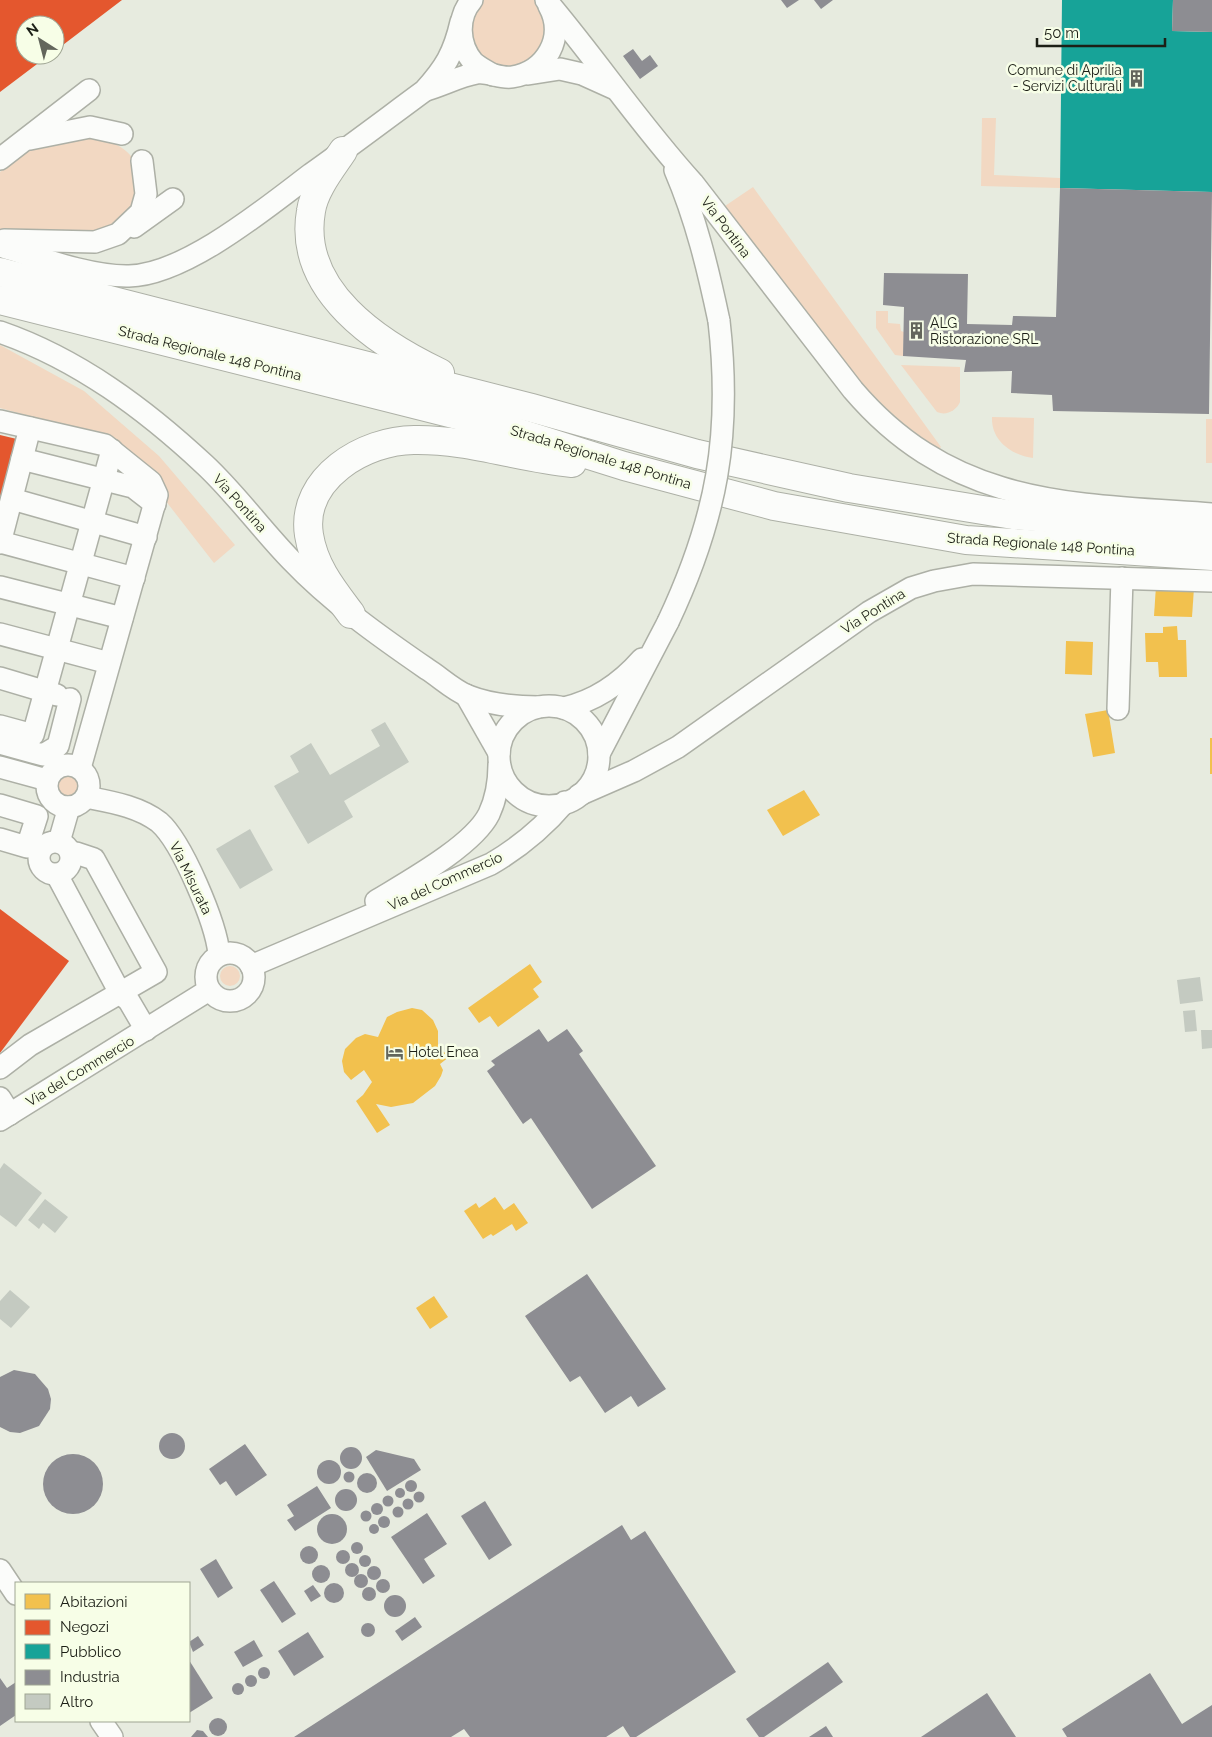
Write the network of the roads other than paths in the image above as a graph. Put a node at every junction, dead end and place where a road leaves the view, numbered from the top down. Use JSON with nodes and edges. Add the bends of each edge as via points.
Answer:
{"nodes":[{"id":1,"x":545,"y":0,"type":"edge"},
{"id":2,"x":467,"y":7,"type":"edge"},
{"id":3,"x":526,"y":74,"type":"junction"},
{"id":4,"x":493,"y":75,"type":"junction"},
{"id":5,"x":616,"y":89,"type":"junction"},
{"id":6,"x":89,"y":90,"type":"dead end"},
{"id":7,"x":424,"y":91,"type":"junction"},
{"id":8,"x":122,"y":134,"type":"dead end"},
{"id":9,"x":25,"y":140,"type":"junction"},
{"id":10,"x":343,"y":151,"type":"junction"},
{"id":11,"x":669,"y":157,"type":"junction"},
{"id":12,"x":0,"y":158,"type":"edge"},
{"id":13,"x":142,"y":161,"type":"dead end"},
{"id":14,"x":173,"y":199,"type":"dead end"},
{"id":15,"x":118,"y":234,"type":"junction"},
{"id":16,"x":0,"y":240,"type":"edge"},
{"id":17,"x":0,"y":246,"type":"edge"},
{"id":18,"x":0,"y":272,"type":"edge"},
{"id":19,"x":0,"y":300,"type":"edge"},
{"id":20,"x":0,"y":332,"type":"edge"},
{"id":21,"x":532,"y":408,"type":"junction"},
{"id":22,"x":0,"y":421,"type":"edge"},
{"id":23,"x":30,"y":428,"type":"junction"},
{"id":24,"x":112,"y":450,"type":"junction"},
{"id":25,"x":22,"y":459,"type":"junction"},
{"id":26,"x":624,"y":466,"type":"junction"},
{"id":27,"x":104,"y":480,"type":"junction"},
{"id":28,"x":12,"y":499,"type":"junction"},
{"id":29,"x":155,"y":504,"type":"junction"},
{"id":30,"x":1212,"y":514,"type":"edge"},
{"id":31,"x":92,"y":522,"type":"junction"},
{"id":32,"x":1212,"y":533,"type":"edge"},
{"id":33,"x":146,"y":537,"type":"junction"},
{"id":34,"x":0,"y":543,"type":"edge"},
{"id":35,"x":1212,"y":556,"type":"edge"},
{"id":36,"x":81,"y":564,"type":"junction"},
{"id":37,"x":134,"y":578,"type":"junction"},
{"id":38,"x":1122,"y":578,"type":"junction"},
{"id":39,"x":1212,"y":581,"type":"edge"},
{"id":40,"x":0,"y":587,"type":"edge"},
{"id":41,"x":69,"y":605,"type":"junction"},
{"id":42,"x":351,"y":614,"type":"junction"},
{"id":43,"x":122,"y":618,"type":"junction"},
{"id":44,"x":668,"y":622,"type":"junction"},
{"id":45,"x":0,"y":634,"type":"edge"},
{"id":46,"x":57,"y":649,"type":"junction"},
{"id":47,"x":109,"y":663,"type":"junction"},
{"id":48,"x":0,"y":678,"type":"edge"},
{"id":49,"x":45,"y":691,"type":"junction"},
{"id":50,"x":466,"y":695,"type":"junction"},
{"id":51,"x":70,"y":699,"type":"junction"},
{"id":52,"x":97,"y":706,"type":"junction"},
{"id":53,"x":538,"y":707,"type":"junction"},
{"id":54,"x":564,"y":708,"type":"junction"},
{"id":55,"x":1118,"y":709,"type":"dead end"},
{"id":56,"x":0,"y":726,"type":"edge"},
{"id":57,"x":0,"y":744,"type":"edge"},
{"id":58,"x":598,"y":754,"type":"junction"},
{"id":59,"x":499,"y":758,"type":"junction"},
{"id":60,"x":0,"y":767,"type":"edge"},
{"id":61,"x":80,"y":768,"type":"junction"},
{"id":62,"x":48,"y":780,"type":"junction"},
{"id":63,"x":572,"y":799,"type":"junction"},
{"id":64,"x":78,"y":802,"type":"junction"},
{"id":65,"x":0,"y":805,"type":"edge"},
{"id":66,"x":0,"y":839,"type":"edge"},
{"id":67,"x":50,"y":848,"type":"junction"},
{"id":68,"x":56,"y":875,"type":"junction"},
{"id":69,"x":312,"y":938,"type":"junction"},
{"id":70,"x":220,"y":954,"type":"junction"},
{"id":71,"x":251,"y":966,"type":"junction"},
{"id":72,"x":209,"y":990,"type":"junction"},
{"id":73,"x":120,"y":993,"type":"junction"},
{"id":74,"x":146,"y":1030,"type":"junction"},
{"id":75,"x":0,"y":1068,"type":"edge"},
{"id":76,"x":3,"y":1111,"type":"edge"},
{"id":77,"x":0,"y":1570,"type":"edge"},
{"id":78,"x":15,"y":1592,"type":"edge"},
{"id":79,"x":102,"y":1722,"type":"edge"},
{"id":80,"x":112,"y":1737,"type":"edge"}],
"edges":[{"from":1,"to":3,"type":"street","via":[[554,16],[556,33],[553,46],[540,66]]},
{"from":1,"to":5,"type":"street","via":[[586,47]]},
{"from":2,"to":4,"type":"street","via":[[463,44],[474,63]]},
{"from":2,"to":7,"type":"street","via":[[456,46],[443,71]]},
{"from":3,"to":4,"type":"street","via":[[509,78]]},
{"from":3,"to":5,"type":"street","via":[[560,69],[582,74]]},
{"from":4,"to":7,"type":"street","via":[[479,73]]},
{"from":5,"to":11,"type":"street"},
{"from":6,"to":9,"type":"street"},
{"from":7,"to":10,"type":"street"},
{"from":8,"to":9,"type":"street","via":[[90,127]]},
{"from":9,"to":12,"type":"street"},
{"from":10,"to":17,"type":"street","via":[[216,242],[188,259],[149,274],[98,273]]},
{"from":10,"to":21,"type":"highway","via":[[322,183],[311,211],[310,238],[316,265],[332,293],[374,336],[410,359],[450,378]]},
{"from":11,"to":30,"type":"street","name":"Via Pontina","via":[[693,183],[864,403],[896,435],[924,455],[969,477],[1016,494]]},
{"from":11,"to":44,"type":"street","bridge":true,"via":[[707,265],[719,321],[724,418],[717,477],[706,526],[690,576]]},
{"from":13,"to":15,"type":"street","via":[[146,194],[141,212]]},
{"from":14,"to":15,"type":"street","via":[[141,224]]},
{"from":15,"to":16,"type":"street","via":[[95,242]]},
{"from":18,"to":21,"type":"highway","name":"Strada Regionale 148 Pontina"},
{"from":19,"to":26,"type":"highway","name":"Strada Regionale 148 Pontina","via":[[481,421]]},
{"from":20,"to":42,"type":"street","name":"Via Pontina","via":[[38,346],[75,366],[114,390],[154,421],[207,466],[297,566]]},
{"from":21,"to":32,"type":"highway","name":"Strada Regionale 148 Pontina","via":[[697,454],[849,488],[1013,515]]},
{"from":22,"to":23,"type":"street"},
{"from":23,"to":24,"type":"street","via":[[105,445]]},
{"from":23,"to":25,"type":"street"},
{"from":24,"to":27,"type":"street"},
{"from":24,"to":29,"type":"street","via":[[151,482],[158,495]]},
{"from":25,"to":27,"type":"street"},
{"from":25,"to":28,"type":"street"},
{"from":26,"to":35,"type":"highway","name":"Strada Regionale 148 Pontina","via":[[774,506],[966,540]]},
{"from":26,"to":42,"type":"highway","via":[[559,462],[424,440],[388,444],[354,456],[333,471],[320,487],[312,502],[308,524],[314,554],[324,578]]},
{"from":27,"to":29,"type":"street","via":[[133,487]]},
{"from":27,"to":31,"type":"street"},
{"from":28,"to":31,"type":"street"},
{"from":28,"to":34,"type":"street"},
{"from":29,"to":33,"type":"street"},
{"from":31,"to":33,"type":"street"},
{"from":31,"to":36,"type":"street"},
{"from":33,"to":37,"type":"street"},
{"from":34,"to":36,"type":"street"},
{"from":36,"to":37,"type":"street"},
{"from":36,"to":41,"type":"street"},
{"from":37,"to":43,"type":"street"},
{"from":38,"to":39,"type":"street","name":"Via Pontina"},
{"from":38,"to":55,"type":"street"},
{"from":38,"to":63,"type":"street","name":"Via Pontina","via":[[973,574],[911,588],[855,621],[678,747]]},
{"from":40,"to":41,"type":"street"},
{"from":41,"to":43,"type":"street"},
{"from":41,"to":46,"type":"street"},
{"from":42,"to":50,"type":"street","name":"Via Pontina"},
{"from":43,"to":47,"type":"street"},
{"from":44,"to":54,"type":"street","via":[[652,647],[620,680],[590,700]]},
{"from":44,"to":58,"type":"street"},
{"from":45,"to":46,"type":"street"},
{"from":46,"to":47,"type":"street"},
{"from":46,"to":49,"type":"street"},
{"from":47,"to":52,"type":"street"},
{"from":48,"to":49,"type":"street"},
{"from":49,"to":51,"type":"street"},
{"from":49,"to":56,"type":"street","via":[[33,735]]},
{"from":50,"to":53,"type":"street","name":"Via Pontina","via":[[495,704]]},
{"from":50,"to":59,"type":"street","name":"Via Pontina"},
{"from":51,"to":52,"type":"street"},
{"from":51,"to":57,"type":"street","via":[[58,746],[42,756]]},
{"from":52,"to":61,"type":"street"},
{"from":53,"to":54,"type":"street"},
{"from":53,"to":59,"type":"street","via":[[514,720],[506,729]]},
{"from":54,"to":58,"type":"street","via":[[578,715],[588,726],[596,739]]},
{"from":58,"to":63,"type":"street","via":[[590,784]]},
{"from":59,"to":63,"type":"street","via":[[510,788],[527,801],[546,806]]},
{"from":59,"to":69,"type":"street","name":"Via del Commercio","via":[[493,803],[471,836],[396,888]]},
{"from":60,"to":62,"type":"street"},
{"from":61,"to":62,"type":"street","via":[[62,765]]},
{"from":61,"to":64,"type":"street","via":[[89,782]]},
{"from":62,"to":64,"type":"street","name":"Via Misurata","via":[[46,786],[56,804]]},
{"from":63,"to":69,"type":"street","name":"Via del Commercio","via":[[522,845],[491,864]]},
{"from":64,"to":67,"type":"street"},
{"from":64,"to":70,"type":"street","name":"Via Misurata","via":[[129,806],[163,827],[178,847],[213,924]]},
{"from":65,"to":67,"type":"street","via":[[37,816]]},
{"from":66,"to":67,"type":"street"},
{"from":67,"to":68,"type":"street","via":[[69,868]]},
{"from":67,"to":68,"type":"street","via":[[39,855],[41,868]]},
{"from":67,"to":73,"type":"street","via":[[94,859],[156,972]]},
{"from":68,"to":73,"type":"street"},
{"from":69,"to":71,"type":"street","name":"Via del Commercio"},
{"from":70,"to":71,"type":"street","via":[[241,954]]},
{"from":70,"to":72,"type":"street","via":[[209,964],[206,972]]},
{"from":71,"to":72,"type":"street","via":[[255,979],[241,999],[224,1000]]},
{"from":72,"to":74,"type":"street","name":"Via del Commercio"},
{"from":73,"to":74,"type":"street"},
{"from":73,"to":75,"type":"street","via":[[30,1045]]},
{"from":74,"to":76,"type":"street","name":"Via del Commercio"},
{"from":77,"to":78,"type":"street"},
{"from":79,"to":80,"type":"street"}]}
